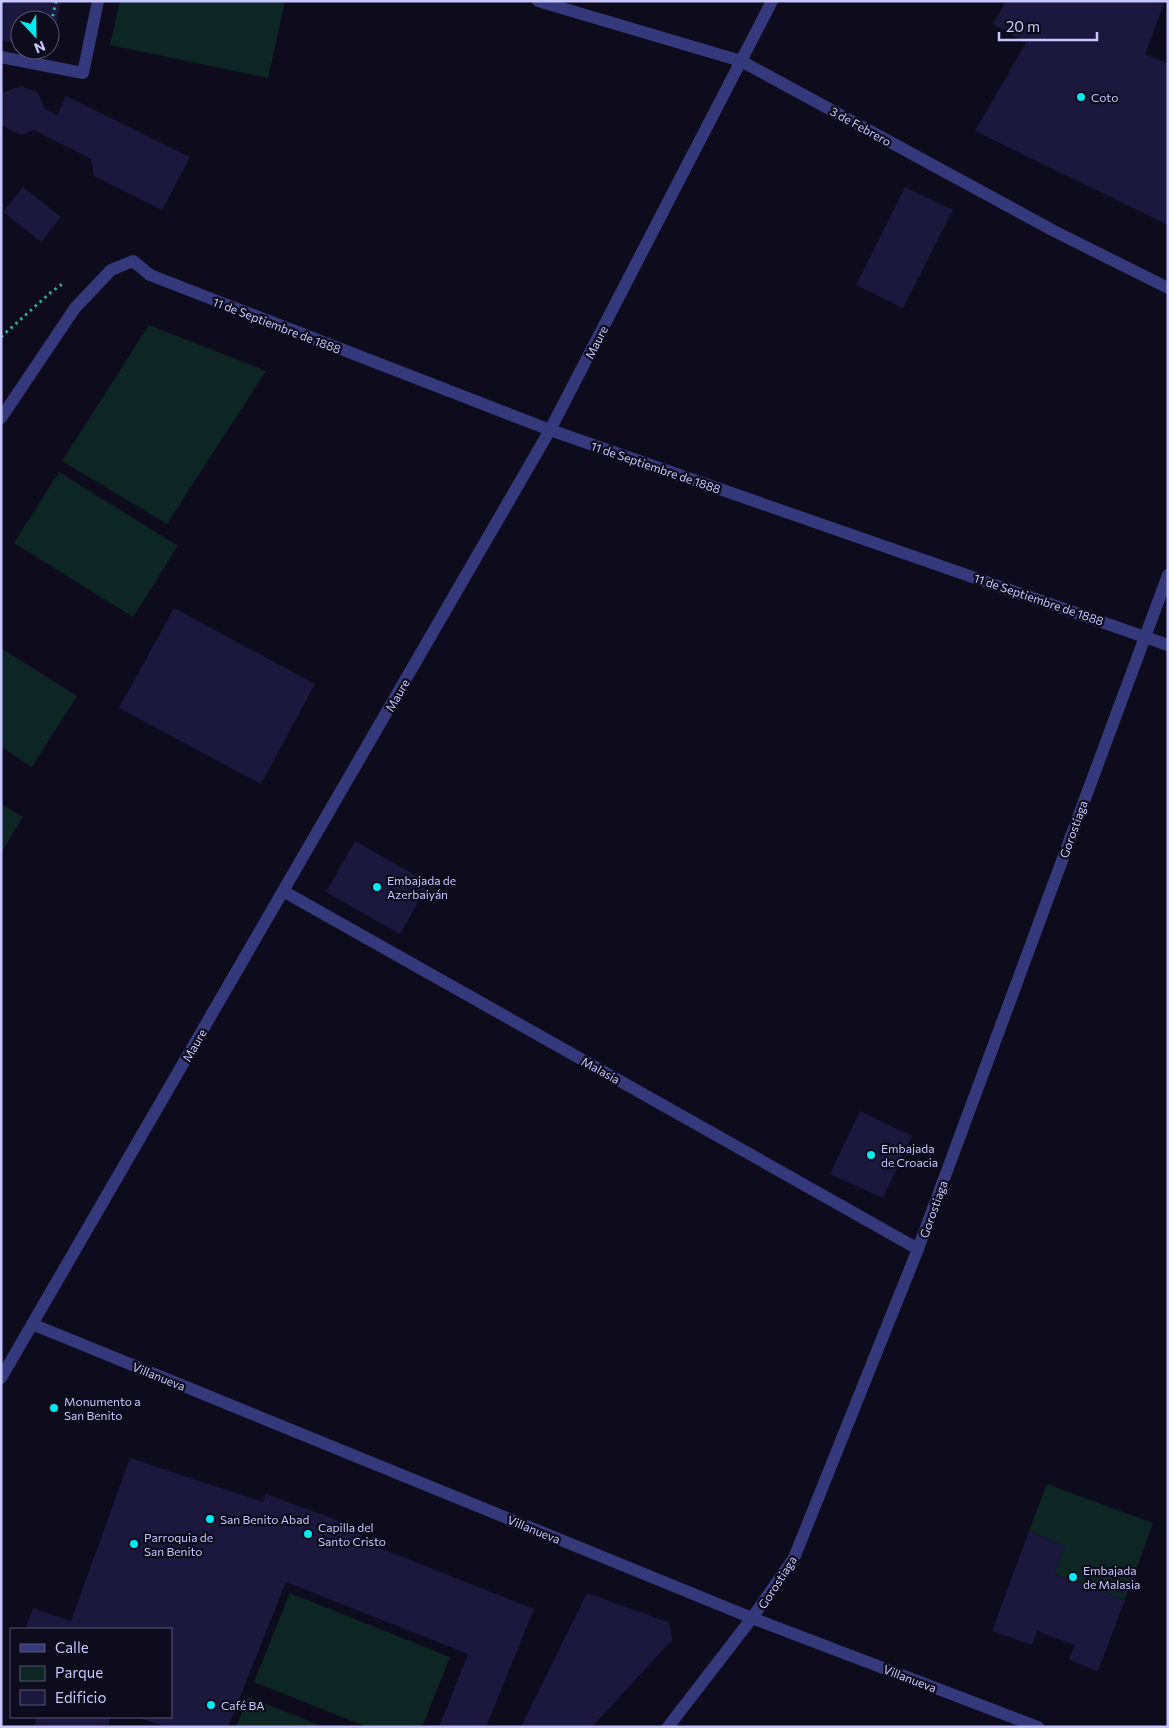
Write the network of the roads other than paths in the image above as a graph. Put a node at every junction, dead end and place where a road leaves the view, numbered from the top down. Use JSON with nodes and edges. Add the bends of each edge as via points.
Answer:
{"nodes":[{"id":1,"x":98,"y":1,"type":"edge"},
{"id":2,"x":538,"y":1,"type":"edge"},
{"id":3,"x":772,"y":1,"type":"edge"},
{"id":4,"x":1,"y":57,"type":"edge"},
{"id":5,"x":741,"y":61,"type":"junction"},
{"id":6,"x":1168,"y":288,"type":"edge"},
{"id":7,"x":1,"y":418,"type":"edge"},
{"id":8,"x":550,"y":430,"type":"junction"},
{"id":9,"x":1168,"y":575,"type":"edge"},
{"id":10,"x":1145,"y":636,"type":"junction"},
{"id":11,"x":1168,"y":644,"type":"edge"},
{"id":12,"x":283,"y":891,"type":"junction"},
{"id":13,"x":918,"y":1249,"type":"junction"},
{"id":14,"x":32,"y":1324,"type":"junction"},
{"id":15,"x":1,"y":1378,"type":"edge"},
{"id":16,"x":752,"y":1618,"type":"junction"},
{"id":17,"x":668,"y":1727,"type":"edge"},
{"id":18,"x":1038,"y":1727,"type":"edge"}],
"edges":[{"from":1,"to":4,"type":"street","via":[[83,73]]},
{"from":2,"to":5,"type":"street","name":"3 de Febrero"},
{"from":3,"to":5,"type":"street","name":"Maure"},
{"from":5,"to":6,"type":"street","name":"3 de Febrero","via":[[1054,231]]},
{"from":5,"to":8,"type":"street","name":"Maure"},
{"from":7,"to":8,"type":"street","name":"11 de Septiembre de 1888","via":[[76,308],[112,270],[133,261],[150,275]]},
{"from":8,"to":10,"type":"street","name":"11 de Septiembre de 1888"},
{"from":8,"to":12,"type":"street","name":"Maure"},
{"from":9,"to":10,"type":"street","name":"Gorostiaga"},
{"from":10,"to":11,"type":"street","name":"11 de Septiembre de 1888"},
{"from":10,"to":13,"type":"street","name":"Gorostiaga"},
{"from":12,"to":13,"type":"street","name":"Malasia"},
{"from":12,"to":14,"type":"street","name":"Maure"},
{"from":13,"to":16,"type":"street","name":"Gorostiaga","via":[[794,1558]]},
{"from":14,"to":15,"type":"street","name":"Maure"},
{"from":14,"to":16,"type":"street","name":"Villanueva"},
{"from":16,"to":17,"type":"street","name":"Gorostiaga"},
{"from":16,"to":18,"type":"street","name":"Villanueva"}]}
